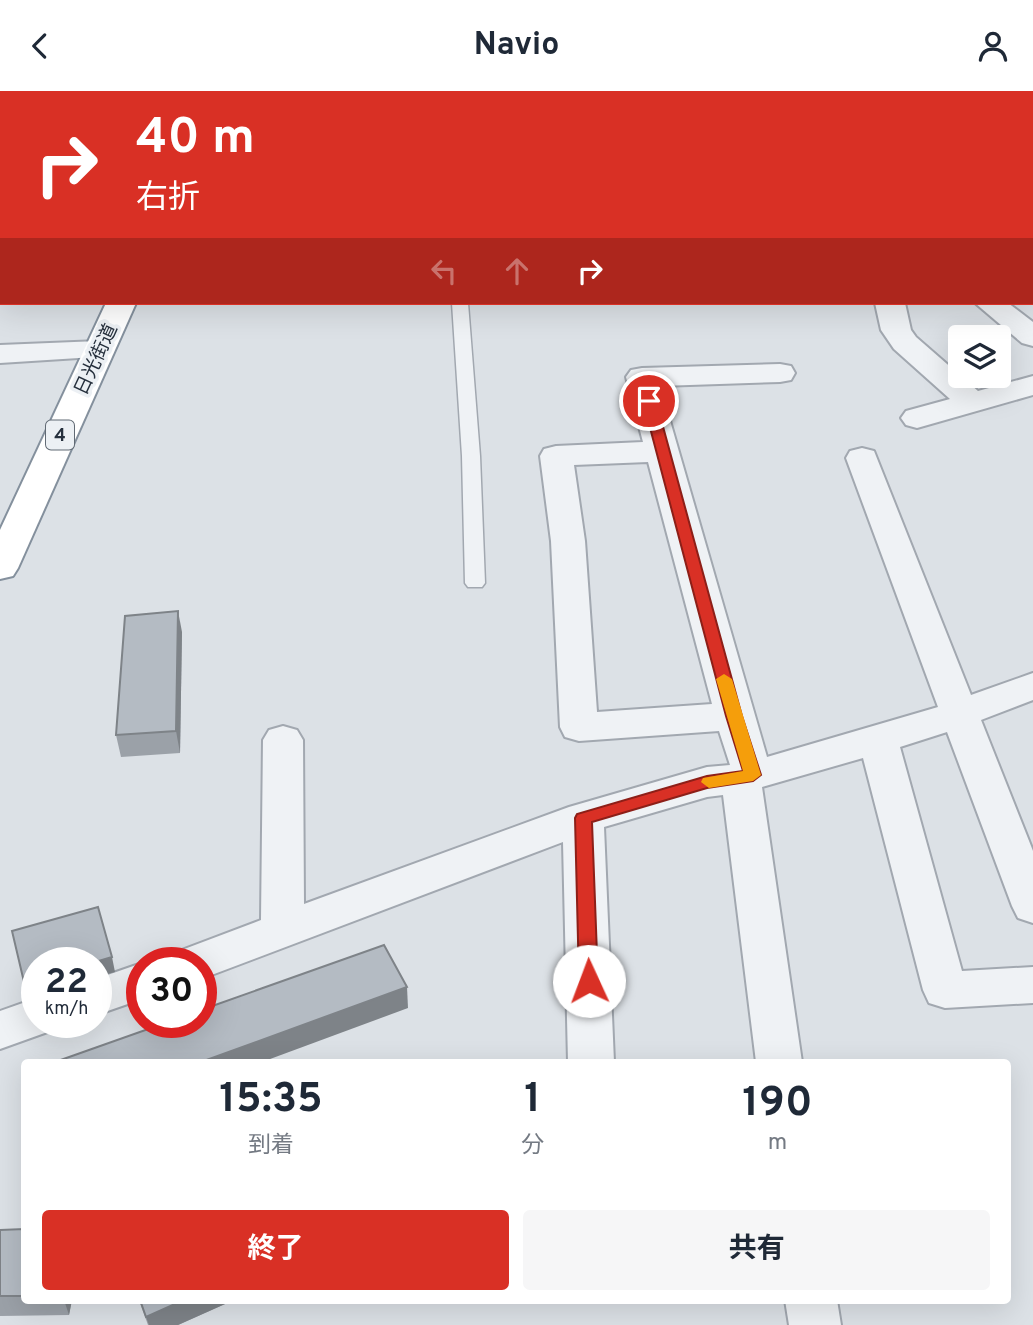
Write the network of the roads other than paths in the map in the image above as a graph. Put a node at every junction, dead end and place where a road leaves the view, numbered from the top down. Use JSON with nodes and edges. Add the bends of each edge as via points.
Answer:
{"nodes":[{"id":1,"x":120,"y":305,"type":"edge"},
{"id":2,"x":460,"y":305,"type":"edge"},
{"id":3,"x":890,"y":305,"type":"edge"},
{"id":4,"x":993,"y":305,"type":"edge"},
{"id":5,"x":1033,"y":337,"type":"edge"},
{"id":6,"x":99,"y":350,"type":"junction"},
{"id":7,"x":0,"y":354,"type":"edge"},
{"id":8,"x":780,"y":373,"type":"dead end"},
{"id":9,"x":1033,"y":385,"type":"edge"},
{"id":10,"x":972,"y":403,"type":"junction"},
{"id":11,"x":918,"y":418,"type":"dead end"},
{"id":12,"x":664,"y":451,"type":"junction"},
{"id":13,"x":862,"y":459,"type":"dead end"},
{"id":14,"x":0,"y":568,"type":"edge"},
{"id":15,"x":475,"y":583,"type":"dead end"},
{"id":16,"x":1033,"y":686,"type":"edge"},
{"id":17,"x":959,"y":714,"type":"junction"},
{"id":18,"x":734,"y":716,"type":"junction"},
{"id":19,"x":283,"y":740,"type":"dead end"},
{"id":20,"x":878,"y":740,"type":"junction"},
{"id":21,"x":747,"y":777,"type":"junction"},
{"id":22,"x":583,"y":818,"type":"junction"},
{"id":23,"x":1033,"y":906,"type":"edge"},
{"id":24,"x":283,"y":932,"type":"junction"},
{"id":25,"x":217,"y":955,"type":"edge"},
{"id":26,"x":1033,"y":985,"type":"edge"},
{"id":27,"x":21,"y":1023,"type":"edge"},
{"id":28,"x":0,"y":1030,"type":"edge"},
{"id":29,"x":591,"y":1059,"type":"edge"},
{"id":30,"x":779,"y":1059,"type":"edge"},
{"id":31,"x":812,"y":1304,"type":"edge"},
{"id":32,"x":815,"y":1325,"type":"edge"}],
"edges":[{"from":1,"to":6,"type":"highway","name":"日光街道","number":"4"},
{"from":2,"to":15,"type":"lane"},
{"from":3,"to":10,"type":"street","via":[[896,330],[905,343]]},
{"from":4,"to":5,"type":"street"},
{"from":6,"to":7,"type":"street"},
{"from":6,"to":14,"type":"highway","name":"日光街道","number":"4"},
{"from":8,"to":12,"type":"street","via":[[642,377]]},
{"from":9,"to":10,"type":"street"},
{"from":10,"to":11,"type":"street"},
{"from":12,"to":18,"type":"street"},
{"from":12,"to":18,"type":"street","via":[[556,456],[568,541],[579,727]]},
{"from":13,"to":17,"type":"street"},
{"from":16,"to":17,"type":"street"},
{"from":17,"to":20,"type":"street"},
{"from":17,"to":23,"type":"street"},
{"from":18,"to":21,"type":"street"},
{"from":19,"to":24,"type":"street"},
{"from":20,"to":21,"type":"street"},
{"from":20,"to":26,"type":"street","via":[[945,990]]},
{"from":21,"to":22,"type":"street","via":[[707,782]]},
{"from":21,"to":30,"type":"street"},
{"from":22,"to":24,"type":"street"},
{"from":22,"to":29,"type":"street"},
{"from":24,"to":25,"type":"street"},
{"from":27,"to":28,"type":"street"},
{"from":31,"to":32,"type":"street"}]}
